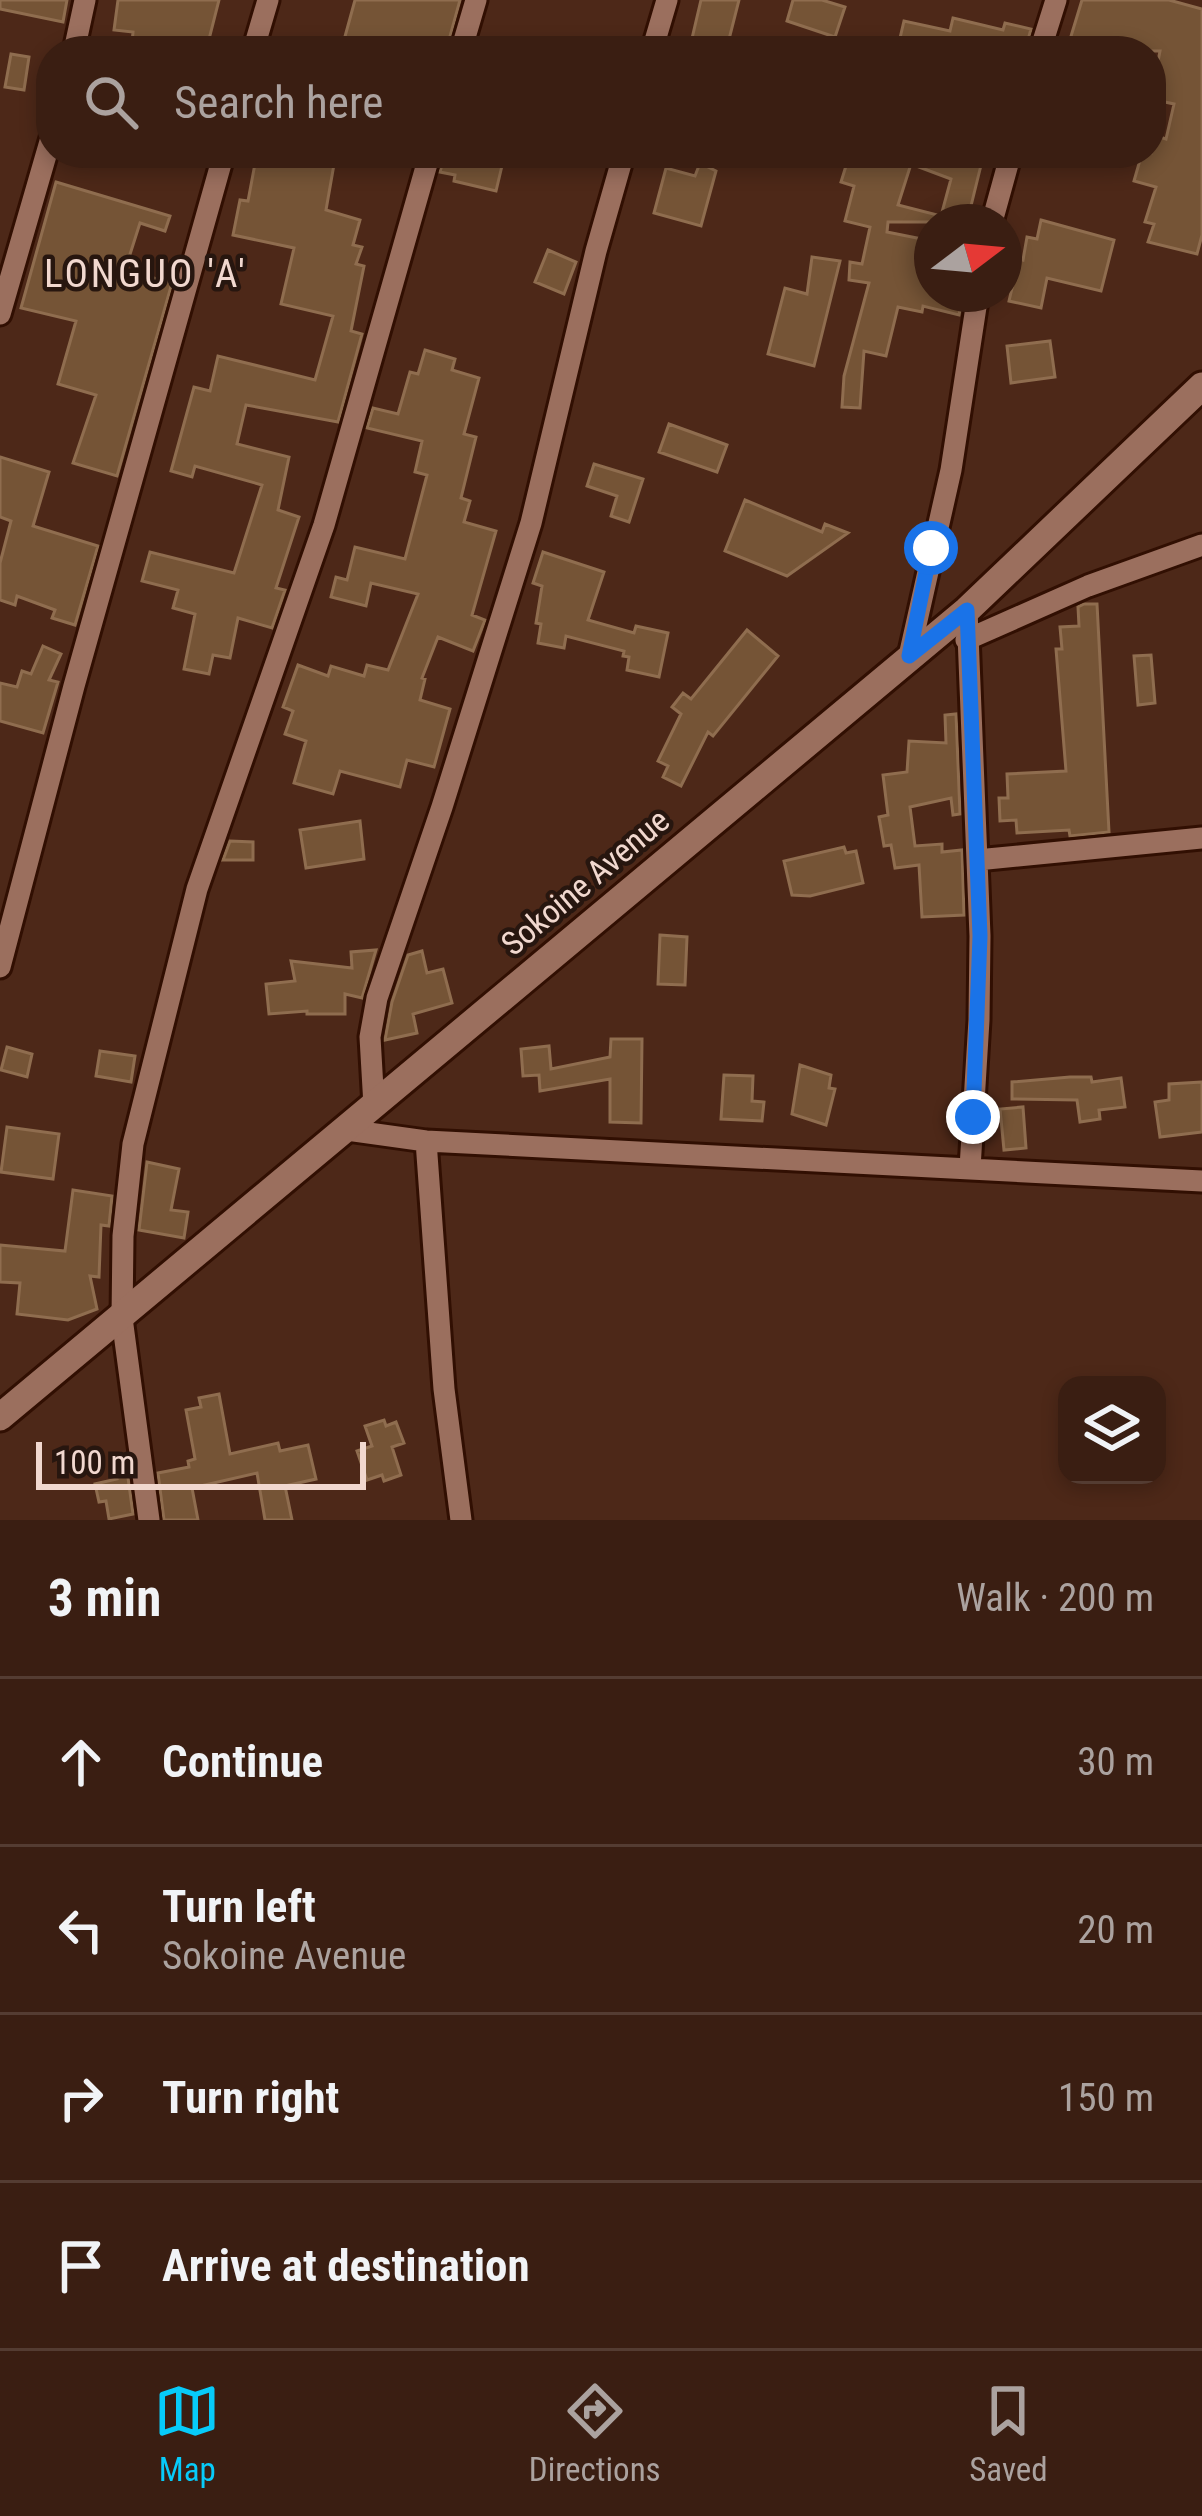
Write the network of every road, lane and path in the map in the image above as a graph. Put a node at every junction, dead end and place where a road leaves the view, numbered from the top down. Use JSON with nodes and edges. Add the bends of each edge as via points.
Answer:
{"nodes":[{"id":1,"x":85,"y":0,"type":"edge"},
{"id":2,"x":268,"y":0,"type":"edge"},
{"id":3,"x":476,"y":0,"type":"edge"},
{"id":4,"x":667,"y":0,"type":"edge"},
{"id":5,"x":1056,"y":0,"type":"edge"},
{"id":6,"x":77,"y":36,"type":"edge"},
{"id":7,"x":258,"y":36,"type":"edge"},
{"id":8,"x":465,"y":36,"type":"edge"},
{"id":9,"x":656,"y":36,"type":"edge"},
{"id":10,"x":1045,"y":36,"type":"edge"},
{"id":11,"x":42,"y":168,"type":"edge"},
{"id":12,"x":220,"y":168,"type":"edge"},
{"id":13,"x":426,"y":168,"type":"edge"},
{"id":14,"x":620,"y":168,"type":"edge"},
{"id":15,"x":1007,"y":168,"type":"edge"},
{"id":16,"x":997,"y":204,"type":"edge"},
{"id":17,"x":975,"y":312,"type":"edge"},
{"id":18,"x":0,"y":314,"type":"edge"},
{"id":19,"x":1202,"y":386,"type":"edge"},
{"id":20,"x":1202,"y":545,"type":"edge"},
{"id":21,"x":967,"y":610,"type":"junction"},
{"id":22,"x":966,"y":640,"type":"junction"},
{"id":23,"x":909,"y":656,"type":"junction"},
{"id":24,"x":1202,"y":838,"type":"edge"},
{"id":25,"x":977,"y":860,"type":"junction"},
{"id":26,"x":0,"y":967,"type":"edge"},
{"id":27,"x":374,"y":1106,"type":"junction"},
{"id":28,"x":347,"y":1130,"type":"junction"},
{"id":29,"x":426,"y":1141,"type":"junction"},
{"id":30,"x":970,"y":1168,"type":"junction"},
{"id":31,"x":1202,"y":1181,"type":"edge"},
{"id":32,"x":122,"y":1318,"type":"junction"},
{"id":33,"x":0,"y":1417,"type":"edge"},
{"id":34,"x":149,"y":1520,"type":"edge"},
{"id":35,"x":461,"y":1520,"type":"edge"}],
"edges":[{"from":1,"to":6,"type":"street"},
{"from":2,"to":7,"type":"street"},
{"from":3,"to":8,"type":"street"},
{"from":4,"to":9,"type":"street"},
{"from":5,"to":10,"type":"street"},
{"from":11,"to":18,"type":"street"},
{"from":12,"to":26,"type":"street"},
{"from":13,"to":32,"type":"street","via":[[324,525],[196,889],[164,1009],[133,1144]]},
{"from":14,"to":27,"type":"street","via":[[531,523],[377,998]]},
{"from":15,"to":16,"type":"street"},
{"from":17,"to":23,"type":"street","via":[[951,470]]},
{"from":19,"to":21,"type":"street","name":"Sokoine Avenue"},
{"from":20,"to":22,"type":"street"},
{"from":21,"to":22,"type":"street"},
{"from":21,"to":23,"type":"street","name":"Sokoine Avenue"},
{"from":22,"to":25,"type":"street"},
{"from":23,"to":27,"type":"street","name":"Sokoine Avenue"},
{"from":24,"to":25,"type":"street"},
{"from":25,"to":30,"type":"street"},
{"from":27,"to":28,"type":"street","name":"Sokoine Avenue"},
{"from":28,"to":29,"type":"street"},
{"from":28,"to":32,"type":"street","name":"Sokoine Avenue"},
{"from":29,"to":30,"type":"street"},
{"from":29,"to":35,"type":"street"},
{"from":30,"to":31,"type":"street"},
{"from":32,"to":33,"type":"street","name":"Sokoine Avenue"},
{"from":32,"to":34,"type":"street"}]}
